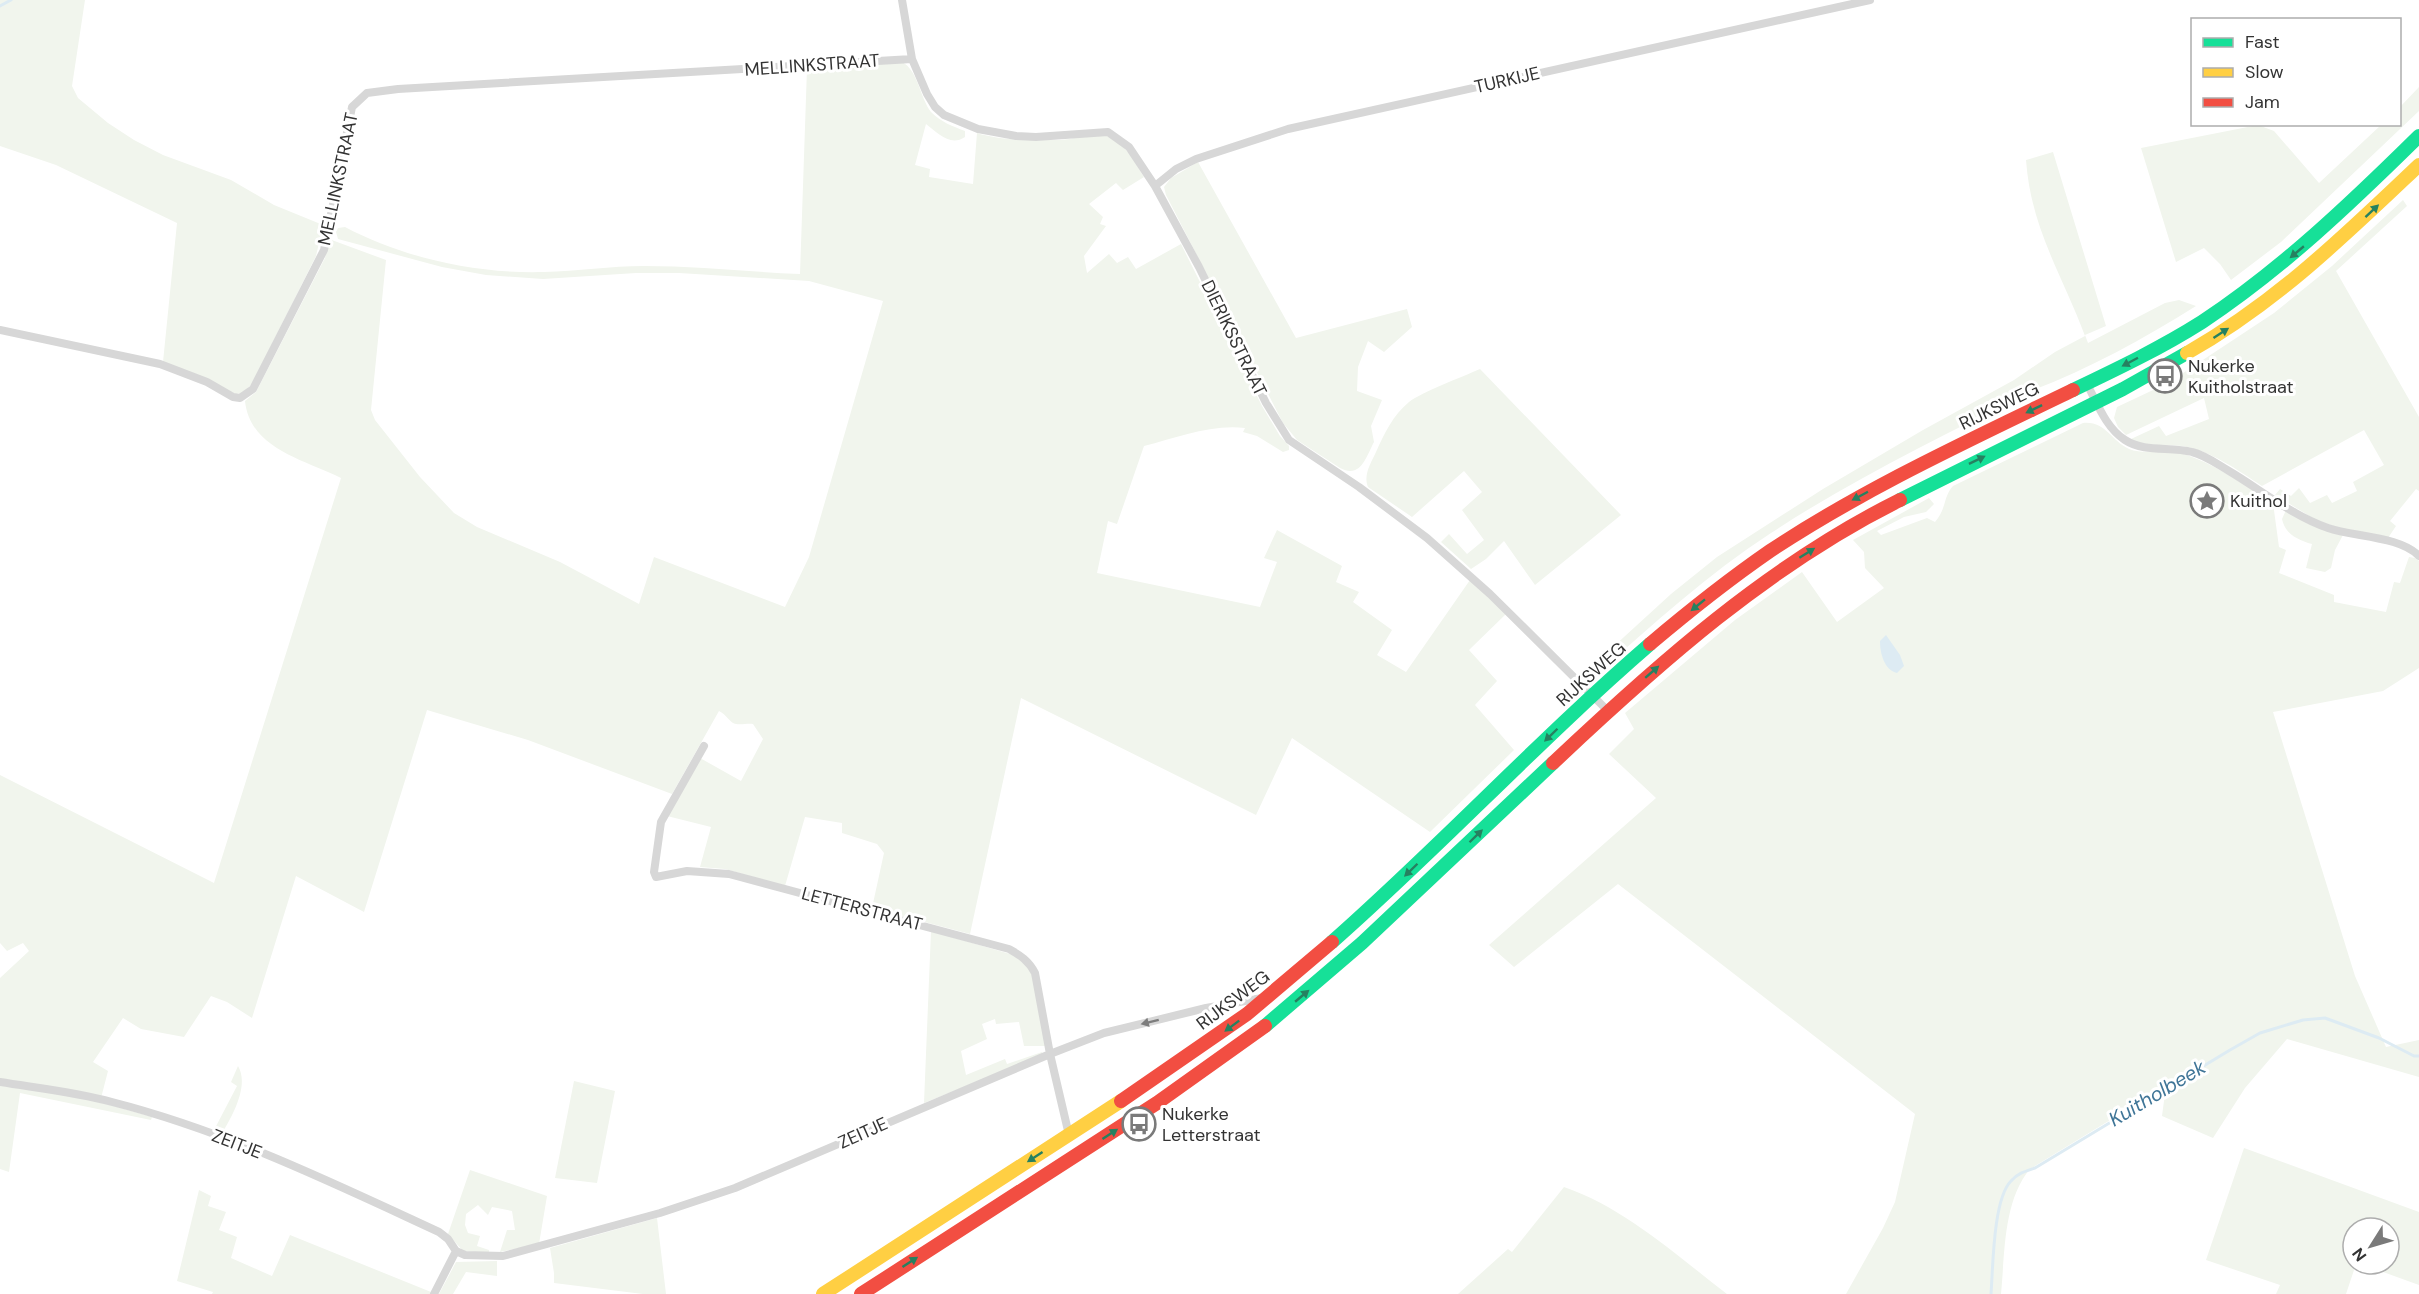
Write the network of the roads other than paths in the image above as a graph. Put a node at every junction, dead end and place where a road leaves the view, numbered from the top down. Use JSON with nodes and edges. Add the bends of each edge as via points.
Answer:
{"nodes":[{"id":1,"x":902,"y":0,"type":"edge"},
{"id":2,"x":1870,"y":0,"type":"edge"},
{"id":3,"x":912,"y":59,"type":"junction"},
{"id":4,"x":2419,"y":136,"type":"edge"},
{"id":5,"x":2419,"y":165,"type":"edge"},
{"id":6,"x":1155,"y":186,"type":"junction"},
{"id":7,"x":0,"y":330,"type":"edge"},
{"id":8,"x":2087,"y":384,"type":"junction"},
{"id":9,"x":2097,"y":403,"type":"junction"},
{"id":10,"x":2419,"y":556,"type":"edge"},
{"id":11,"x":1594,"y":695,"type":"junction"},
{"id":12,"x":1608,"y":711,"type":"junction"},
{"id":13,"x":704,"y":746,"type":"dead end"},
{"id":14,"x":1269,"y":997,"type":"junction"},
{"id":15,"x":1050,"y":1054,"type":"junction"},
{"id":16,"x":0,"y":1082,"type":"edge"},
{"id":17,"x":1069,"y":1135,"type":"junction"},
{"id":18,"x":456,"y":1251,"type":"junction"},
{"id":19,"x":434,"y":1294,"type":"edge"},
{"id":20,"x":823,"y":1294,"type":"edge"},
{"id":21,"x":861,"y":1294,"type":"edge"}],
"edges":[{"from":1,"to":3,"type":"street","name":"DIERIKSSTRAAT"},
{"from":2,"to":6,"type":"street","name":"TURKIJE","via":[[1288,129],[1196,159]]},
{"from":3,"to":6,"type":"street","name":"DIERIKSSTRAAT","via":[[935,107],[954,121],[1016,136],[1108,132],[1129,147]]},
{"from":3,"to":7,"type":"street","name":"MELLINKSTRAAT","via":[[367,93],[352,107],[324,249],[253,389],[240,398],[160,364]]},
{"from":4,"to":8,"type":"highway","name":"RIJKSWEG","one_way":true,"via":[[2315,237],[2264,278],[2192,327]]},
{"from":9,"to":5,"type":"highway","one_way":true,"via":[[2183,356],[2262,305],[2322,258]]},
{"from":6,"to":11,"type":"street","name":"DIERIKSSTRAAT","via":[[1266,403],[1289,440],[1427,538],[1491,594]]},
{"from":8,"to":9,"type":"street"},
{"from":8,"to":11,"type":"highway","name":"RIJKSWEG","one_way":true,"via":[[1893,479],[1805,529],[1704,600]]},
{"from":9,"to":10,"type":"street","via":[[2109,425],[2136,446],[2181,449],[2203,456],[2317,524],[2400,544]]},
{"from":12,"to":9,"type":"highway","one_way":true,"via":[[1729,608],[1837,534],[1943,477]]},
{"from":11,"to":12,"type":"street","name":"DIERIKSSTRAAT"},
{"from":11,"to":14,"type":"highway","name":"RIJKSWEG","one_way":true,"via":[[1385,895]]},
{"from":21,"to":12,"type":"highway","one_way":true,"via":[[1157,1103],[1277,1017],[1410,899]]},
{"from":13,"to":15,"type":"street","name":"LETTERSTRAAT","via":[[661,822],[656,877],[687,871],[729,874],[1008,949],[1024,958],[1035,973]]},
{"from":14,"to":15,"type":"street","name":"ZEITJE","one_way":true,"via":[[1104,1033]]},
{"from":14,"to":17,"type":"highway","name":"RIJKSWEG","one_way":true,"via":[[1180,1063]]},
{"from":15,"to":17,"type":"street","name":"LETTERSTRAAT"},
{"from":15,"to":18,"type":"street","name":"ZEITJE","via":[[802,1160],[692,1202],[503,1256],[465,1256]]},
{"from":16,"to":18,"type":"street","name":"ZEITJE","via":[[112,1101],[216,1135],[314,1174],[439,1232]]},
{"from":17,"to":20,"type":"highway","name":"RIJKSWEG","one_way":true},
{"from":18,"to":19,"type":"street"}]}
